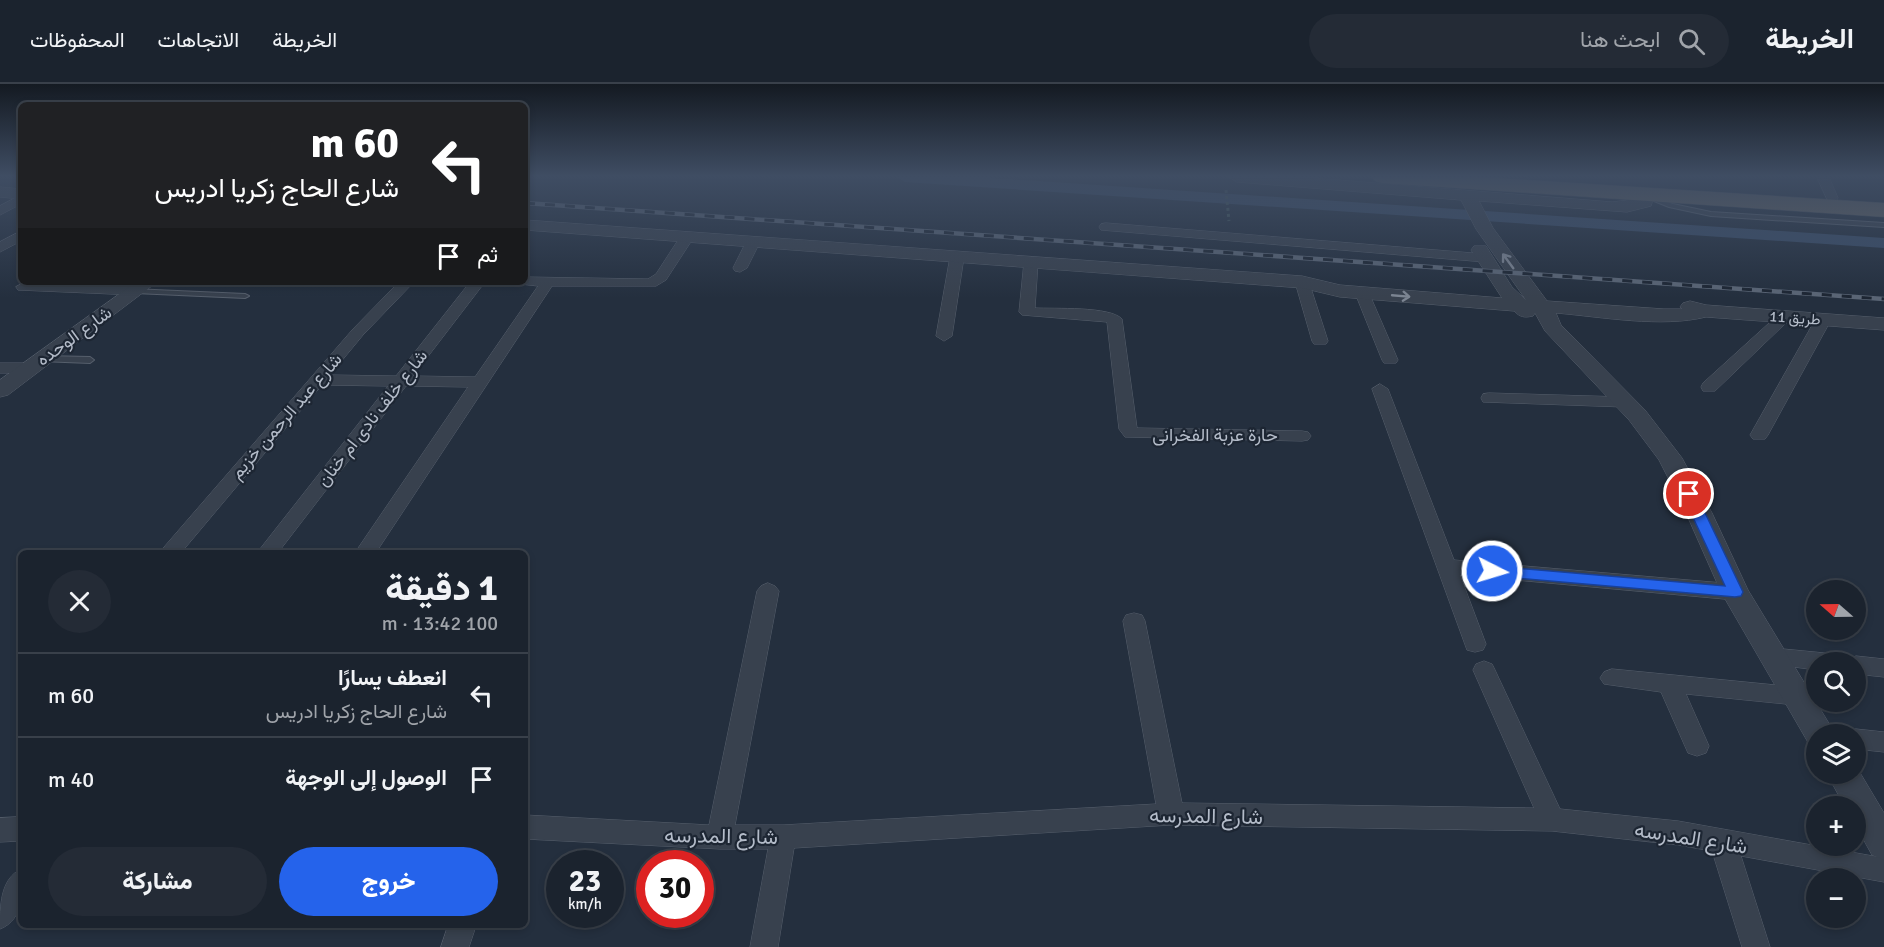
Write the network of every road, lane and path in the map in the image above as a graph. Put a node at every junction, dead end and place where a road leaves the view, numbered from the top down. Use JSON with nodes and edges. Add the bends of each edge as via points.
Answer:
{"nodes":[{"id":1,"x":1229,"y":217,"type":"edge"},
{"id":2,"x":1465,"y":217,"type":"edge"},
{"id":3,"x":1467,"y":217,"type":"edge"},
{"id":4,"x":1762,"y":217,"type":"edge"},
{"id":5,"x":528,"y":225,"type":"edge"},
{"id":6,"x":1884,"y":225,"type":"edge"},
{"id":7,"x":1229,"y":226,"type":"dead end"},
{"id":8,"x":1106,"y":227,"type":"dead end"},
{"id":9,"x":18,"y":237,"type":"edge"},
{"id":10,"x":687,"y":237,"type":"junction"},
{"id":11,"x":753,"y":242,"type":"junction"},
{"id":12,"x":0,"y":248,"type":"edge"},
{"id":13,"x":957,"y":257,"type":"junction"},
{"id":14,"x":1485,"y":258,"type":"junction"},
{"id":15,"x":1031,"y":262,"type":"junction"},
{"id":16,"x":740,"y":268,"type":"dead end"},
{"id":17,"x":528,"y":281,"type":"edge"},
{"id":18,"x":548,"y":282,"type":"junction"},
{"id":19,"x":1302,"y":282,"type":"junction"},
{"id":20,"x":404,"y":285,"type":"edge"},
{"id":21,"x":476,"y":285,"type":"edge"},
{"id":22,"x":22,"y":286,"type":"dead end"},
{"id":23,"x":142,"y":287,"type":"edge"},
{"id":24,"x":1505,"y":290,"type":"junction"},
{"id":25,"x":1362,"y":293,"type":"junction"},
{"id":26,"x":245,"y":296,"type":"dead end"},
{"id":27,"x":1535,"y":308,"type":"junction"},
{"id":28,"x":1784,"y":317,"type":"junction"},
{"id":29,"x":1823,"y":320,"type":"junction"},
{"id":30,"x":1884,"y":324,"type":"edge"},
{"id":31,"x":944,"y":336,"type":"dead end"},
{"id":32,"x":1320,"y":341,"type":"dead end"},
{"id":33,"x":90,"y":360,"type":"dead end"},
{"id":34,"x":1390,"y":360,"type":"dead end"},
{"id":35,"x":37,"y":363,"type":"junction"},
{"id":36,"x":0,"y":368,"type":"edge"},
{"id":37,"x":318,"y":380,"type":"junction"},
{"id":38,"x":400,"y":381,"type":"junction"},
{"id":39,"x":480,"y":382,"type":"junction"},
{"id":40,"x":1709,"y":387,"type":"dead end"},
{"id":41,"x":1380,"y":389,"type":"dead end"},
{"id":42,"x":0,"y":390,"type":"edge"},
{"id":43,"x":1489,"y":398,"type":"dead end"},
{"id":44,"x":1624,"y":402,"type":"junction"},
{"id":45,"x":1759,"y":435,"type":"dead end"},
{"id":46,"x":1302,"y":436,"type":"dead end"},
{"id":47,"x":171,"y":550,"type":"edge"},
{"id":48,"x":269,"y":550,"type":"edge"},
{"id":49,"x":367,"y":550,"type":"edge"},
{"id":50,"x":1448,"y":567,"type":"junction"},
{"id":51,"x":768,"y":591,"type":"dead end"},
{"id":52,"x":1735,"y":592,"type":"junction"},
{"id":53,"x":1134,"y":621,"type":"dead end"},
{"id":54,"x":1475,"y":644,"type":"dead end"},
{"id":55,"x":1773,"y":657,"type":"junction"},
{"id":56,"x":1806,"y":660,"type":"edge"},
{"id":57,"x":1866,"y":666,"type":"edge"},
{"id":58,"x":1884,"y":668,"type":"edge"},
{"id":59,"x":1484,"y":670,"type":"dead end"},
{"id":60,"x":1612,"y":678,"type":"dead end"},
{"id":61,"x":1669,"y":683,"type":"junction"},
{"id":62,"x":1796,"y":696,"type":"junction"},
{"id":63,"x":1813,"y":724,"type":"edge"},
{"id":64,"x":1866,"y":740,"type":"edge"},
{"id":65,"x":1884,"y":742,"type":"edge"},
{"id":66,"x":1697,"y":746,"type":"dead end"},
{"id":67,"x":1849,"y":784,"type":"edge"},
{"id":68,"x":1171,"y":814,"type":"junction"},
{"id":69,"x":1552,"y":820,"type":"junction"},
{"id":70,"x":528,"y":827,"type":"edge"},
{"id":71,"x":18,"y":829,"type":"edge"},
{"id":72,"x":0,"y":830,"type":"edge"},
{"id":73,"x":720,"y":837,"type":"junction"},
{"id":74,"x":783,"y":837,"type":"junction"},
{"id":75,"x":1723,"y":842,"type":"junction"},
{"id":76,"x":1884,"y":844,"type":"edge"},
{"id":77,"x":1884,"y":870,"type":"edge"},
{"id":78,"x":18,"y":887,"type":"edge"},
{"id":79,"x":0,"y":916,"type":"edge"},
{"id":80,"x":461,"y":928,"type":"edge"},
{"id":81,"x":455,"y":947,"type":"edge"},
{"id":82,"x":764,"y":947,"type":"edge"},
{"id":83,"x":1756,"y":947,"type":"edge"}],
"edges":[{"from":1,"to":7,"type":"path"},
{"from":2,"to":14,"type":"street"},
{"from":27,"to":3,"type":"street","one_way":true},
{"from":4,"to":6,"type":"lane"},
{"from":5,"to":10,"type":"street"},
{"from":8,"to":14,"type":"street"},
{"from":9,"to":12,"type":"street"},
{"from":10,"to":11,"type":"street"},
{"from":10,"to":18,"type":"street","via":[[661,277],[651,283]]},
{"from":11,"to":13,"type":"street"},
{"from":11,"to":16,"type":"street"},
{"from":13,"to":15,"type":"street"},
{"from":13,"to":31,"type":"street"},
{"from":14,"to":24,"type":"street"},
{"from":15,"to":19,"type":"street"},
{"from":15,"to":46,"type":"street","name":"حارة عزبة الفخرانى","via":[[1027,312],[1114,319],[1131,433]]},
{"from":17,"to":18,"type":"street"},
{"from":18,"to":39,"type":"street"},
{"from":19,"to":24,"type":"street","via":[[1358,278]]},
{"from":19,"to":25,"type":"street"},
{"from":19,"to":32,"type":"street"},
{"from":20,"to":37,"type":"street","name":"شارع عبد الرحمن خزيم"},
{"from":21,"to":38,"type":"street","name":"شارع خلف نادى ام خنان"},
{"from":22,"to":23,"type":"street"},
{"from":23,"to":26,"type":"lane"},
{"from":23,"to":35,"type":"street","name":"شارع الوحده"},
{"from":24,"to":27,"type":"street"},
{"from":25,"to":27,"type":"street","one_way":true},
{"from":25,"to":34,"type":"street"},
{"from":27,"to":28,"type":"street","name":"طريق 11","via":[[1664,315],[1706,311]]},
{"from":27,"to":44,"type":"street"},
{"from":28,"to":29,"type":"street","name":"طريق 11"},
{"from":28,"to":40,"type":"street"},
{"from":29,"to":30,"type":"street","name":"طريق 11"},
{"from":29,"to":45,"type":"street"},
{"from":33,"to":35,"type":"lane"},
{"from":35,"to":36,"type":"street"},
{"from":35,"to":42,"type":"street","name":"شارع الوحده"},
{"from":37,"to":38,"type":"street"},
{"from":37,"to":47,"type":"street","name":"شارع عبد الرحمن خزيم"},
{"from":38,"to":39,"type":"street"},
{"from":38,"to":48,"type":"street","name":"شارع خلف نادى ام خنان"},
{"from":39,"to":49,"type":"street"},
{"from":41,"to":50,"type":"street"},
{"from":43,"to":44,"type":"street"},
{"from":44,"to":52,"type":"street","via":[[1670,458]]},
{"from":50,"to":52,"type":"street"},
{"from":50,"to":54,"type":"street"},
{"from":51,"to":73,"type":"street"},
{"from":52,"to":55,"type":"street"},
{"from":53,"to":68,"type":"street"},
{"from":55,"to":56,"type":"street"},
{"from":55,"to":62,"type":"street"},
{"from":57,"to":58,"type":"street"},
{"from":59,"to":69,"type":"street"},
{"from":60,"to":61,"type":"street"},
{"from":61,"to":62,"type":"street"},
{"from":61,"to":66,"type":"street"},
{"from":62,"to":63,"type":"street"},
{"from":64,"to":65,"type":"street"},
{"from":67,"to":76,"type":"street"},
{"from":68,"to":69,"type":"street","name":"شارع المدرسه"},
{"from":68,"to":74,"type":"street","name":"شارع المدرسه"},
{"from":69,"to":75,"type":"street","name":"شارع المدرسه","via":[[1678,833]]},
{"from":70,"to":73,"type":"street","name":"شارع المدرسه"},
{"from":71,"to":72,"type":"street"},
{"from":73,"to":74,"type":"street","name":"شارع المدرسه"},
{"from":74,"to":82,"type":"street"},
{"from":75,"to":77,"type":"street","name":"شارع المدرسه"},
{"from":75,"to":83,"type":"street"},
{"from":78,"to":79,"type":"street"},
{"from":80,"to":81,"type":"street"}]}
